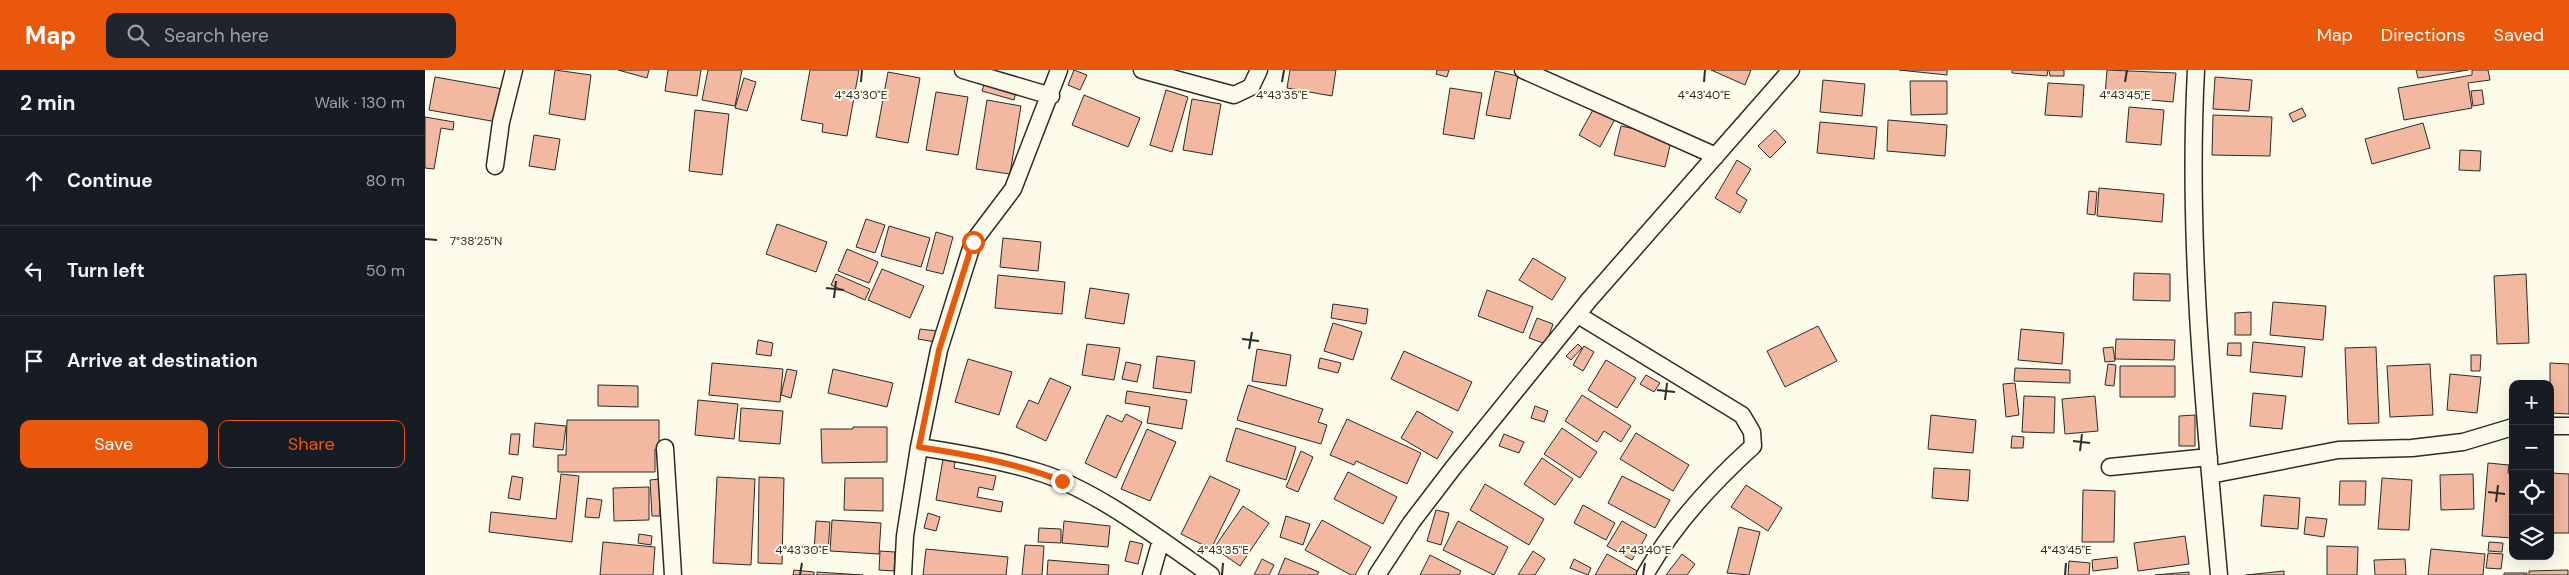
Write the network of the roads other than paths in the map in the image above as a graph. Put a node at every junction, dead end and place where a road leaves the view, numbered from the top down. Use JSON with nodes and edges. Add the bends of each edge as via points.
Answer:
{"nodes":[{"id":1,"x":514,"y":70,"type":"edge"},
{"id":2,"x":963,"y":70,"type":"edge"},
{"id":3,"x":1059,"y":70,"type":"edge"},
{"id":4,"x":1142,"y":70,"type":"edge"},
{"id":5,"x":1259,"y":70,"type":"edge"},
{"id":6,"x":1523,"y":70,"type":"edge"},
{"id":7,"x":1791,"y":70,"type":"edge"},
{"id":8,"x":2196,"y":70,"type":"edge"},
{"id":9,"x":1051,"y":96,"type":"junction"},
{"id":10,"x":1716,"y":156,"type":"junction"},
{"id":11,"x":495,"y":166,"type":"dead end"},
{"id":12,"x":1578,"y":315,"type":"junction"},
{"id":13,"x":2554,"y":426,"type":"edge"},
{"id":14,"x":2569,"y":426,"type":"edge"},
{"id":15,"x":2509,"y":427,"type":"edge"},
{"id":16,"x":919,"y":447,"type":"junction"},
{"id":17,"x":665,"y":448,"type":"dead end"},
{"id":18,"x":2209,"y":457,"type":"junction"},
{"id":19,"x":2110,"y":467,"type":"dead end"},
{"id":20,"x":2210,"y":475,"type":"junction"},
{"id":21,"x":1161,"y":540,"type":"junction"},
{"id":22,"x":673,"y":575,"type":"edge"},
{"id":23,"x":903,"y":575,"type":"edge"},
{"id":24,"x":1151,"y":575,"type":"edge"},
{"id":25,"x":1211,"y":575,"type":"edge"},
{"id":26,"x":1377,"y":575,"type":"edge"},
{"id":27,"x":1645,"y":575,"type":"edge"},
{"id":28,"x":2219,"y":575,"type":"edge"}],
"edges":[{"from":1,"to":11,"type":"street","via":[[501,122]]},
{"from":2,"to":9,"type":"street"},
{"from":3,"to":9,"type":"street"},
{"from":4,"to":5,"type":"street","via":[[1234,95],[1251,87]]},
{"from":6,"to":10,"type":"street"},
{"from":7,"to":10,"type":"street"},
{"from":8,"to":18,"type":"street","via":[[2192,156],[2197,314]]},
{"from":9,"to":16,"type":"street","via":[[1013,189],[973,242],[939,350]]},
{"from":10,"to":12,"type":"street"},
{"from":12,"to":26,"type":"street","via":[[1453,468]]},
{"from":12,"to":27,"type":"street","via":[[1742,415],[1752,432],[1753,446],[1721,476],[1667,537]]},
{"from":13,"to":14,"type":"street"},
{"from":15,"to":20,"type":"street","via":[[2463,442],[2411,448],[2338,450]]},
{"from":16,"to":21,"type":"street","via":[[967,454],[1039,472],[1086,493]]},
{"from":16,"to":23,"type":"street","via":[[905,536]]},
{"from":17,"to":22,"type":"street"},
{"from":18,"to":19,"type":"street"},
{"from":18,"to":20,"type":"street"},
{"from":20,"to":28,"type":"street"},
{"from":21,"to":24,"type":"street"},
{"from":21,"to":25,"type":"street"}]}
